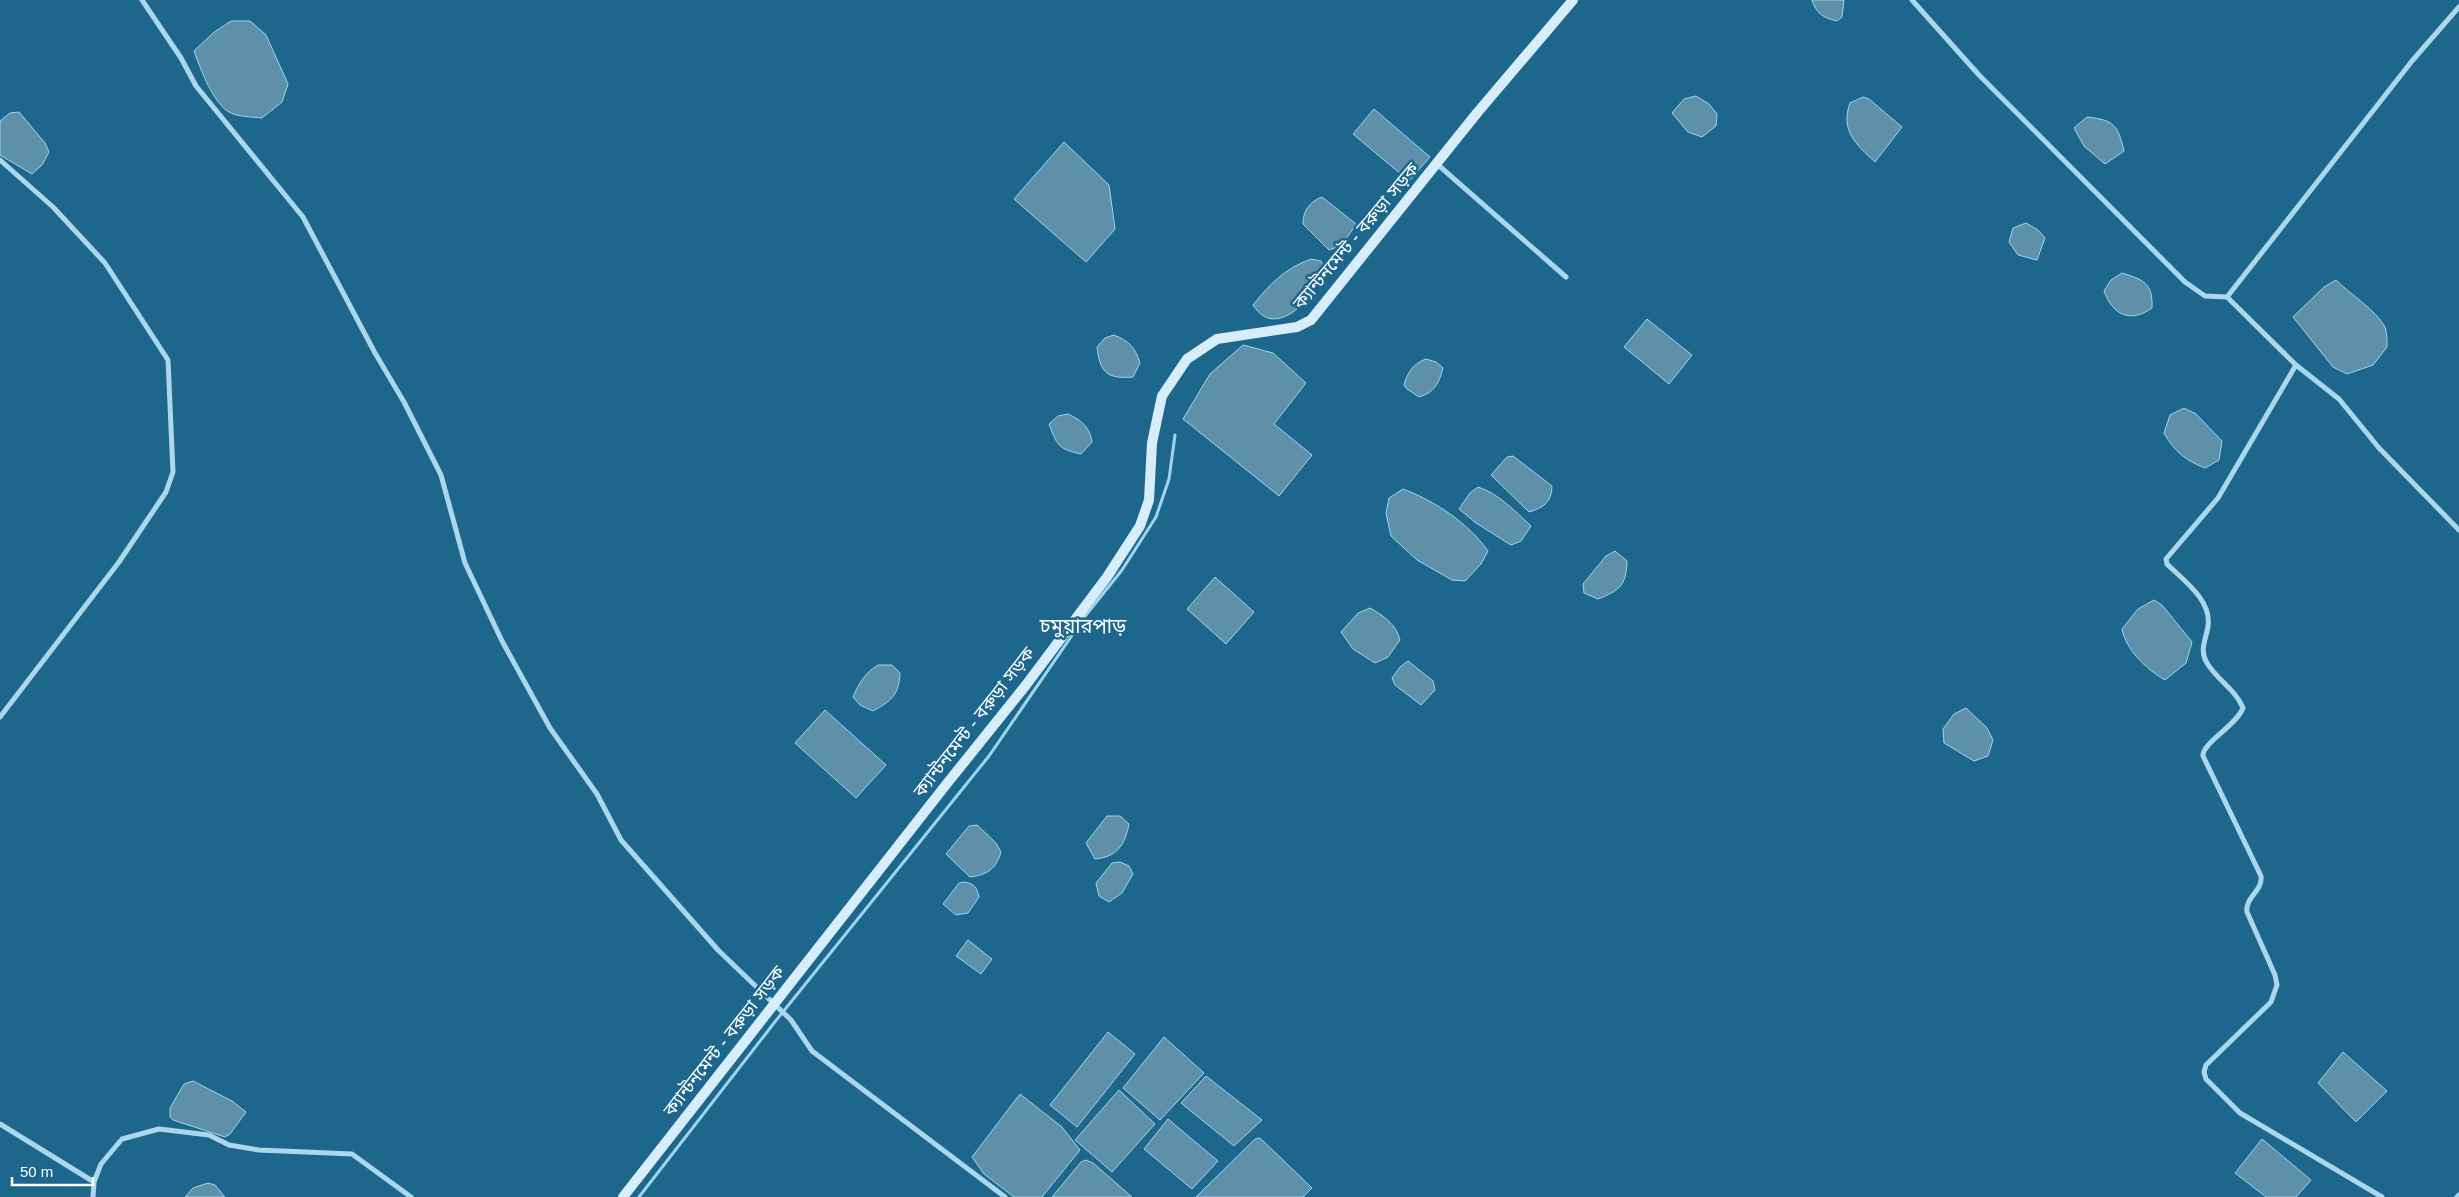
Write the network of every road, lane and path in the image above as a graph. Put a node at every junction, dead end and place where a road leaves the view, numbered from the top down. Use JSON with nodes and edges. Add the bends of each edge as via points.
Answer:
{"nodes":[{"id":1,"x":142,"y":0,"type":"edge"},
{"id":2,"x":1573,"y":0,"type":"edge"},
{"id":3,"x":1912,"y":0,"type":"edge"},
{"id":4,"x":2459,"y":7,"type":"edge"},
{"id":5,"x":0,"y":160,"type":"edge"},
{"id":6,"x":1437,"y":164,"type":"junction"},
{"id":7,"x":1566,"y":277,"type":"dead end"},
{"id":8,"x":2227,"y":298,"type":"junction"},
{"id":9,"x":2296,"y":365,"type":"junction"},
{"id":10,"x":2459,"y":530,"type":"edge"},
{"id":11,"x":0,"y":716,"type":"edge"},
{"id":12,"x":775,"y":1004,"type":"junction"},
{"id":13,"x":0,"y":1124,"type":"edge"},
{"id":14,"x":94,"y":1182,"type":"junction"},
{"id":15,"x":93,"y":1197,"type":"edge"},
{"id":16,"x":411,"y":1197,"type":"edge"},
{"id":17,"x":623,"y":1197,"type":"edge"},
{"id":18,"x":1004,"y":1197,"type":"edge"},
{"id":19,"x":2382,"y":1197,"type":"edge"}],
"edges":[{"from":1,"to":12,"type":"street","via":[[196,86],[303,217],[441,475],[465,563],[502,642],[550,728],[596,794],[621,840],[718,950]]},
{"from":2,"to":6,"type":"main road","name":"ক্যান্টনমেন্ট - বরুড়া সড়ক"},
{"from":3,"to":8,"type":"street","via":[[1979,75],[2185,282],[2205,296]]},
{"from":4,"to":8,"type":"street","via":[[2412,61]]},
{"from":5,"to":11,"type":"street","via":[[53,207],[105,263],[168,360],[172,472],[166,492],[119,562]]},
{"from":6,"to":7,"type":"street"},
{"from":6,"to":12,"type":"main road","name":"ক্যান্টনমেন্ট - বরুড়া সড়ক","via":[[1311,320],[1297,327],[1217,340],[1187,359],[1162,396],[1152,443],[1149,500],[1140,526],[1107,577],[1026,685]]},
{"from":8,"to":9,"type":"street"},
{"from":9,"to":10,"type":"street","via":[[2338,399],[2379,448]]},
{"from":9,"to":19,"type":"street","via":[[2218,498],[2166,559],[2167,564],[2198,595],[2206,612],[2209,624],[2202,654],[2207,665],[2243,708],[2239,718],[2205,747],[2203,756],[2261,876],[2259,889],[2249,901],[2248,912],[2277,985],[2271,1002],[2206,1065],[2204,1072],[2206,1079],[2240,1113]]},
{"from":12,"to":17,"type":"main road","name":"ক্যান্টনমেন্ট - বরুড়া সড়ক"},
{"from":12,"to":18,"type":"street","via":[[791,1020],[812,1051]]},
{"from":13,"to":14,"type":"street"},
{"from":14,"to":15,"type":"street"},
{"from":14,"to":16,"type":"street","via":[[101,1164],[122,1139],[159,1129],[208,1135],[228,1145],[259,1150],[352,1154]]}]}
